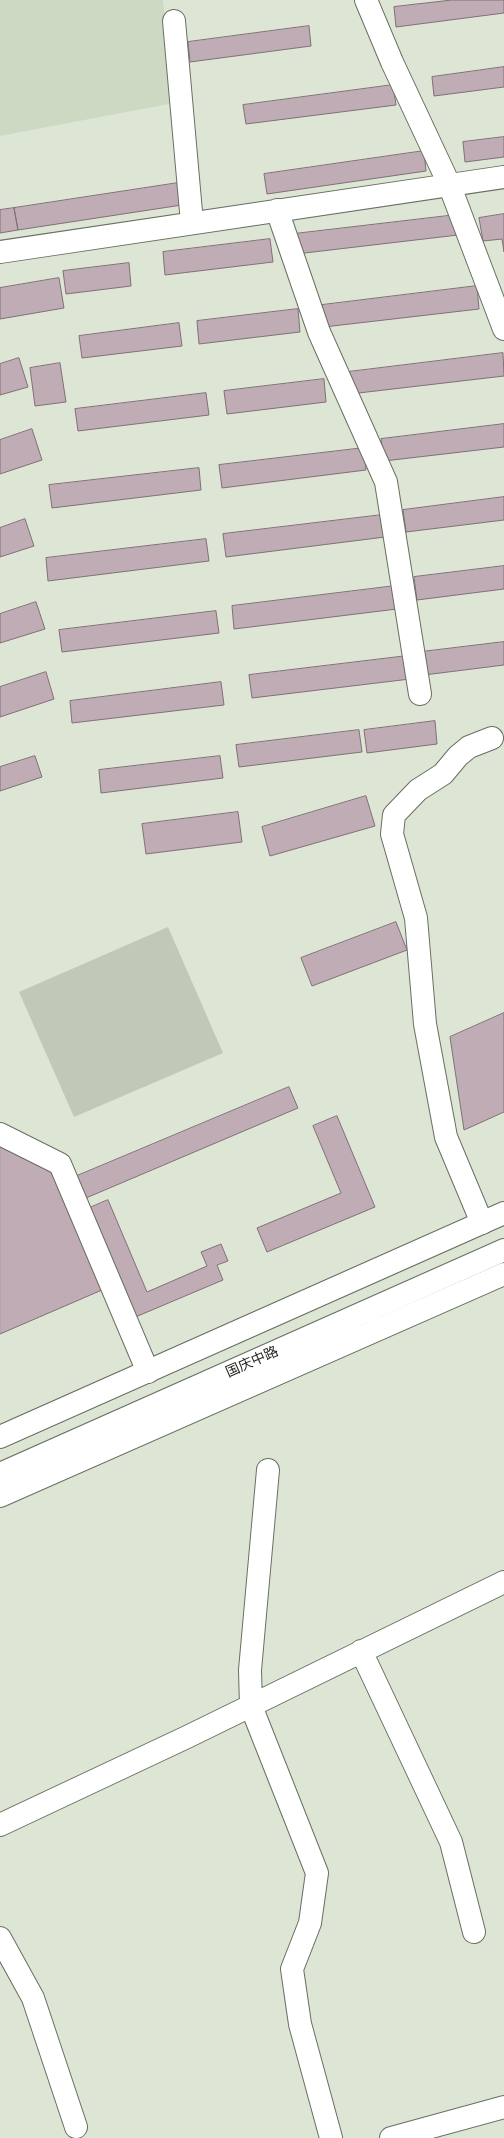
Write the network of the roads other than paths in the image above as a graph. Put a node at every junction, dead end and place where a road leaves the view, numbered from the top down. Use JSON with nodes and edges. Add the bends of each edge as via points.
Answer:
{"nodes":[{"id":1,"x":366,"y":0,"type":"edge"},
{"id":2,"x":174,"y":21,"type":"dead end"},
{"id":3,"x":504,"y":177,"type":"edge"},
{"id":4,"x":450,"y":184,"type":"junction"},
{"id":5,"x":277,"y":210,"type":"junction"},
{"id":6,"x":192,"y":223,"type":"junction"},
{"id":7,"x":0,"y":252,"type":"edge"},
{"id":8,"x":504,"y":329,"type":"edge"},
{"id":9,"x":420,"y":694,"type":"dead end"},
{"id":10,"x":492,"y":738,"type":"dead end"},
{"id":11,"x":0,"y":1134,"type":"edge"},
{"id":12,"x":504,"y":1213,"type":"edge"},
{"id":13,"x":482,"y":1223,"type":"junction"},
{"id":14,"x":504,"y":1250,"type":"edge"},
{"id":15,"x":504,"y":1274,"type":"edge"},
{"id":16,"x":148,"y":1372,"type":"junction"},
{"id":17,"x":0,"y":1437,"type":"edge"},
{"id":18,"x":268,"y":1470,"type":"dead end"},
{"id":19,"x":0,"y":1474,"type":"edge"},
{"id":20,"x":0,"y":1496,"type":"edge"},
{"id":21,"x":504,"y":1582,"type":"edge"},
{"id":22,"x":362,"y":1651,"type":"junction"},
{"id":23,"x":251,"y":1706,"type":"junction"},
{"id":24,"x":0,"y":1825,"type":"edge"},
{"id":25,"x":474,"y":1932,"type":"dead end"},
{"id":26,"x":0,"y":1938,"type":"edge"},
{"id":27,"x":504,"y":2107,"type":"edge"},
{"id":28,"x":76,"y":2127,"type":"dead end"},
{"id":29,"x":331,"y":2138,"type":"edge"},
{"id":30,"x":391,"y":2138,"type":"edge"}],
"edges":[{"from":1,"to":4,"type":"street","via":[[392,62]]},
{"from":2,"to":6,"type":"street"},
{"from":3,"to":4,"type":"street"},
{"from":4,"to":5,"type":"street"},
{"from":4,"to":8,"type":"street"},
{"from":5,"to":6,"type":"street"},
{"from":5,"to":9,"type":"street","via":[[319,332],[386,482]]},
{"from":6,"to":7,"type":"street"},
{"from":10,"to":13,"type":"street","via":[[469,747],[443,774],[418,790],[394,816],[392,834],[416,918],[425,1024],[446,1137]]},
{"from":11,"to":16,"type":"street","via":[[60,1164]]},
{"from":12,"to":13,"type":"street"},
{"from":13,"to":16,"type":"street"},
{"from":14,"to":19,"type":"street","name":"国庆中路"},
{"from":15,"to":20,"type":"street"},
{"from":16,"to":17,"type":"street"},
{"from":18,"to":23,"type":"street","via":[[250,1670]]},
{"from":21,"to":22,"type":"street"},
{"from":22,"to":23,"type":"street"},
{"from":22,"to":25,"type":"street","via":[[451,1842]]},
{"from":23,"to":24,"type":"street"},
{"from":23,"to":29,"type":"street","via":[[317,1872],[310,1923],[292,1969],[300,2024]]},
{"from":26,"to":28,"type":"street","via":[[32,1998]]},
{"from":27,"to":30,"type":"street"}]}
